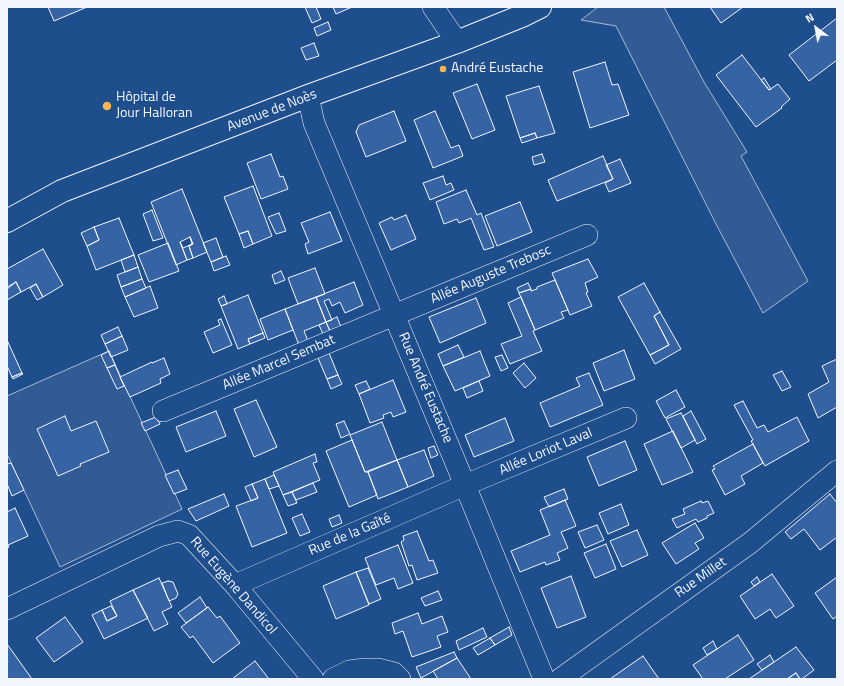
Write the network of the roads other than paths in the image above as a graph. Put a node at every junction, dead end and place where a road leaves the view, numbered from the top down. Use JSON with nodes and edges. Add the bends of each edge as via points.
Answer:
{"nodes":[{"id":1,"x":433,"y":7,"type":"edge"},
{"id":2,"x":540,"y":7,"type":"edge"},
{"id":3,"x":457,"y":42,"type":"junction"},
{"id":4,"x":308,"y":96,"type":"junction"},
{"id":5,"x":7,"y":221,"type":"edge"},
{"id":6,"x":587,"y":235,"type":"dead end"},
{"id":7,"x":394,"y":315,"type":"junction"},
{"id":8,"x":163,"y":411,"type":"dead end"},
{"id":9,"x":626,"y":418,"type":"dead end"},
{"id":10,"x":837,"y":471,"type":"edge"},
{"id":11,"x":465,"y":485,"type":"junction"},
{"id":12,"x":235,"y":585,"type":"junction"},
{"id":13,"x":7,"y":609,"type":"edge"},
{"id":14,"x":313,"y":679,"type":"edge"},
{"id":15,"x":333,"y":679,"type":"edge"},
{"id":16,"x":400,"y":679,"type":"edge"},
{"id":17,"x":544,"y":679,"type":"edge"},
{"id":18,"x":560,"y":679,"type":"edge"}],
"edges":[{"from":1,"to":3,"type":"street"},
{"from":2,"to":3,"type":"street","name":"Avenue de Noès"},
{"from":3,"to":4,"type":"street","name":"Avenue de Noès"},
{"from":4,"to":5,"type":"street","name":"Avenue de Noès","via":[[62,191]]},
{"from":4,"to":7,"type":"street","name":"Rue André Eustache","via":[[314,123]]},
{"from":6,"to":7,"type":"street","name":"Allée Auguste Trebosc"},
{"from":7,"to":8,"type":"street","name":"Allée Marcel Sembat"},
{"from":7,"to":11,"type":"street","name":"Rue André Eustache"},
{"from":9,"to":11,"type":"street","name":"Allée Loriot Laval"},
{"from":10,"to":18,"type":"street","name":"Rue Millet","via":[[750,543]]},
{"from":11,"to":12,"type":"street","name":"Rue de la Gaîté"},
{"from":11,"to":17,"type":"street","name":"Rue André Eustache"},
{"from":12,"to":13,"type":"street","name":"Rue Eugène Dandicol","via":[[189,535],[178,531],[159,536]]},
{"from":12,"to":14,"type":"street","name":"Rue Eugène Dandicol"},
{"from":15,"to":16,"type":"street","via":[[349,671],[378,669],[394,673]]}]}
